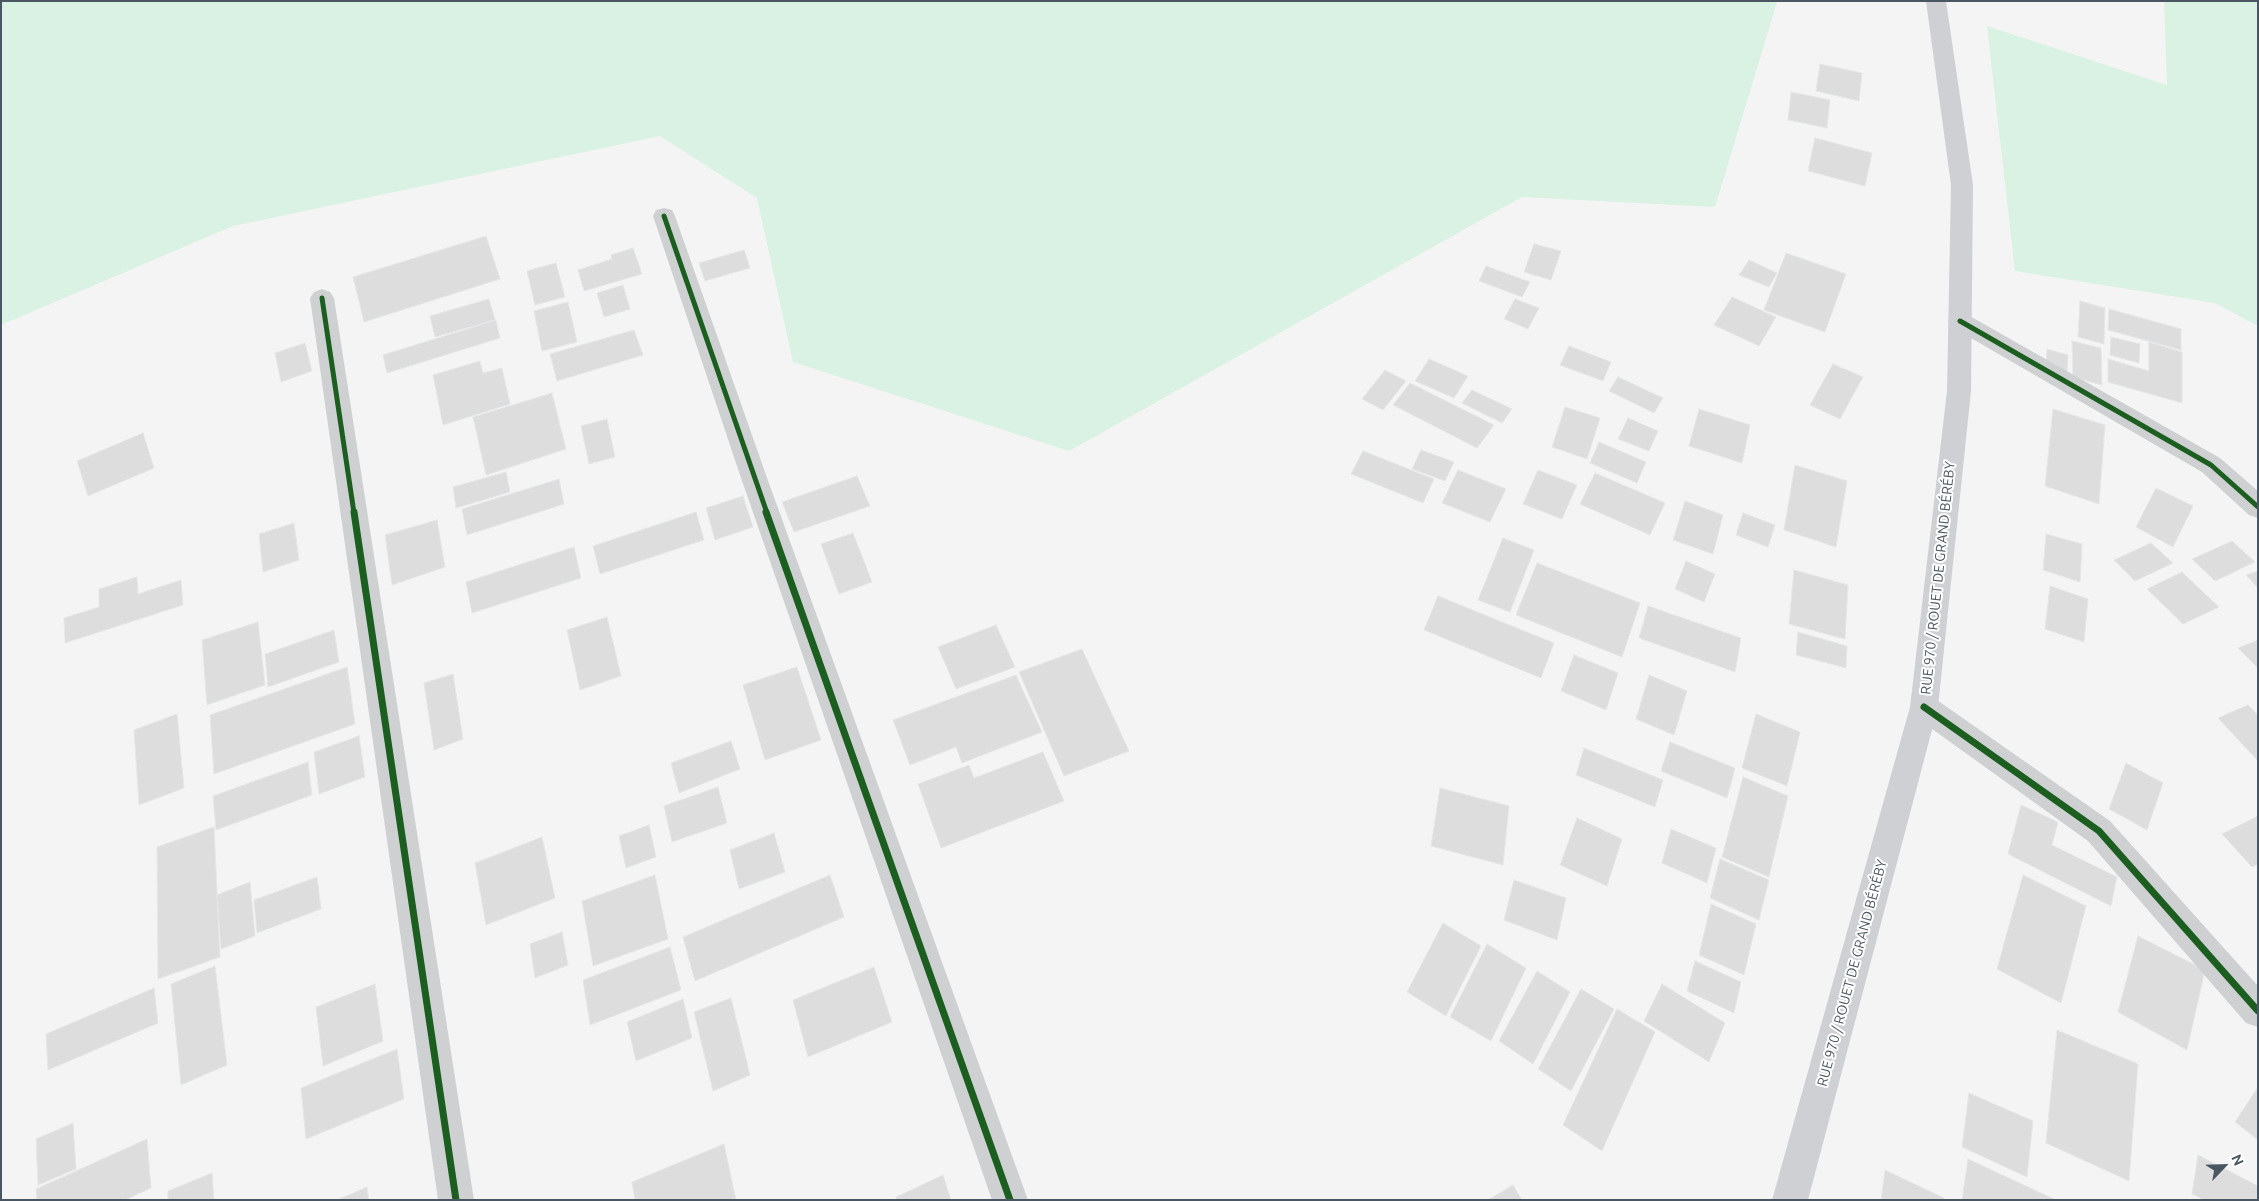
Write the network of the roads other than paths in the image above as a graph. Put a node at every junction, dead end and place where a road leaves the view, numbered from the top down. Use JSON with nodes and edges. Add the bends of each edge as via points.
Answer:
{"nodes":[{"id":1,"x":1936,"y":1,"type":"edge"},
{"id":2,"x":664,"y":216,"type":"dead end"},
{"id":3,"x":322,"y":298,"type":"dead end"},
{"id":4,"x":1960,"y":321,"type":"junction"},
{"id":5,"x":2258,"y":507,"type":"edge"},
{"id":6,"x":1924,"y":707,"type":"junction"},
{"id":7,"x":2258,"y":1011,"type":"edge"},
{"id":8,"x":456,"y":1200,"type":"edge"},
{"id":9,"x":1010,"y":1200,"type":"edge"},
{"id":10,"x":1790,"y":1200,"type":"edge"}],
"edges":[{"from":1,"to":4,"type":"main road","name":"RUE 970 / ROUET DE GRAND BÉRÉBY","via":[[1962,184]]},
{"from":2,"to":9,"type":"street"},
{"from":3,"to":8,"type":"street"},
{"from":4,"to":5,"type":"street","via":[[2212,465]]},
{"from":4,"to":6,"type":"main road","name":"RUE 970 / ROUET DE GRAND BÉRÉBY","via":[[1959,391]]},
{"from":6,"to":7,"type":"street","via":[[2099,831]]},
{"from":6,"to":10,"type":"main road","name":"RUE 970 / ROUET DE GRAND BÉRÉBY"}]}
